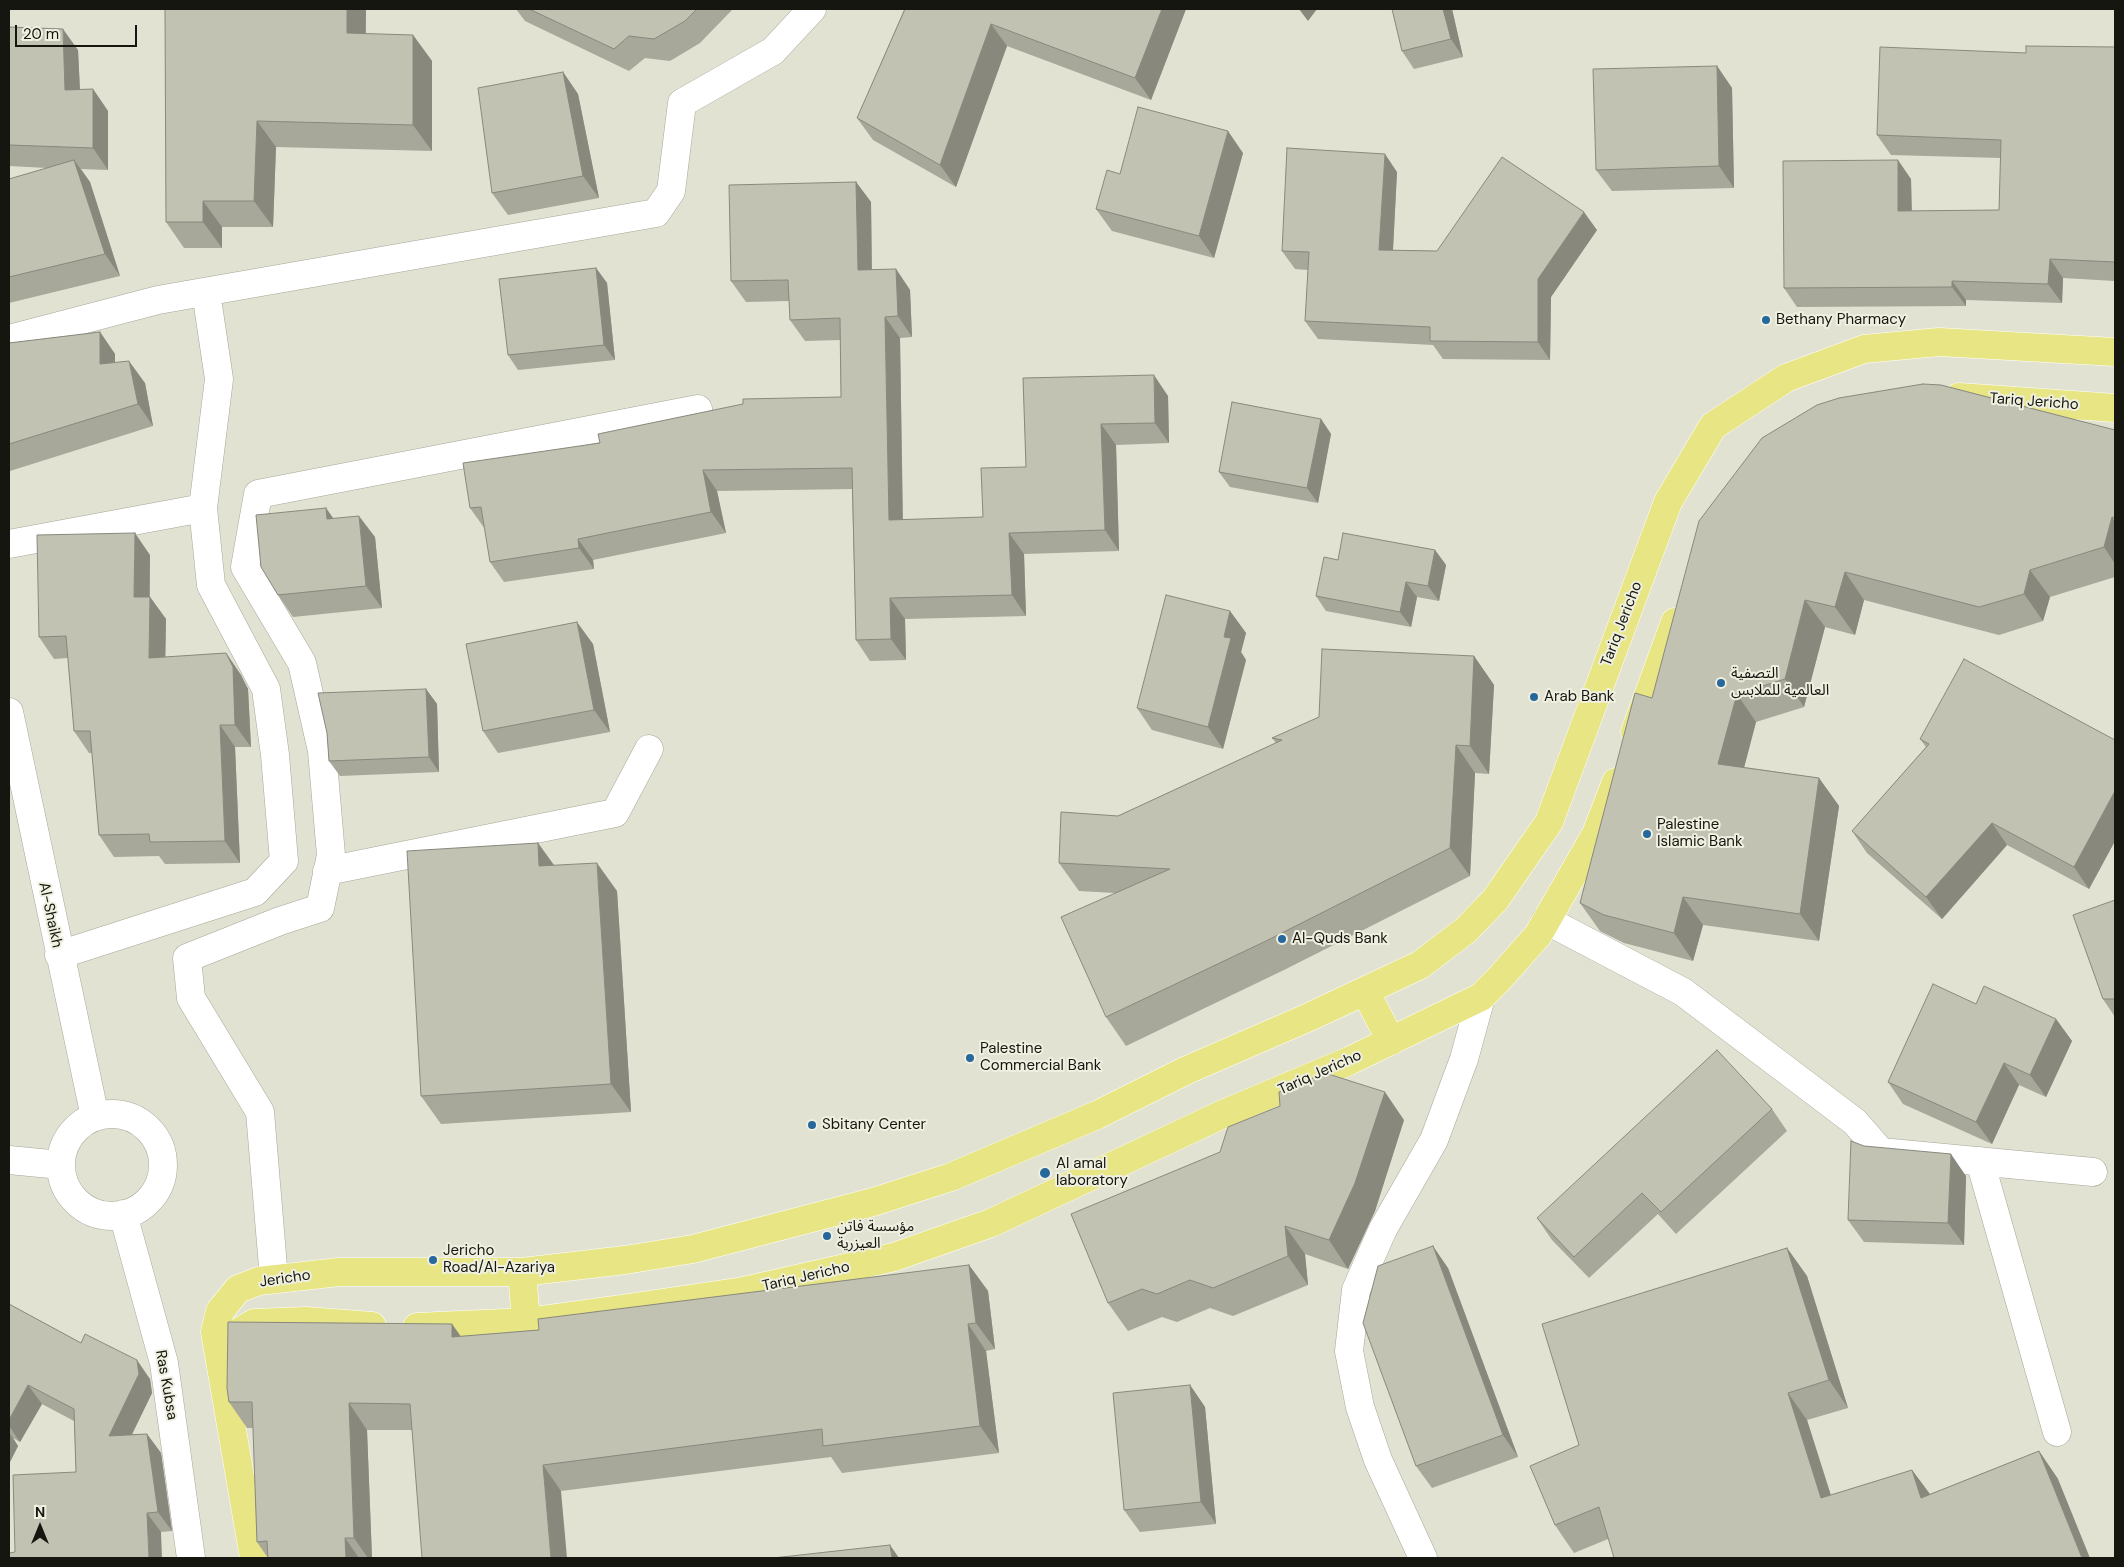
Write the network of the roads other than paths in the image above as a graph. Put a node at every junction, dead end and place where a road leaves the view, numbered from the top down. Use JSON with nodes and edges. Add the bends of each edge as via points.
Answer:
{"nodes":[{"id":1,"x":812,"y":9,"type":"edge"},
{"id":2,"x":206,"y":292,"type":"junction"},
{"id":3,"x":9,"y":339,"type":"edge"},
{"id":4,"x":2115,"y":352,"type":"edge"},
{"id":5,"x":1932,"y":398,"type":"edge"},
{"id":6,"x":2115,"y":408,"type":"edge"},
{"id":7,"x":698,"y":409,"type":"dead end"},
{"id":8,"x":203,"y":508,"type":"junction"},
{"id":9,"x":9,"y":544,"type":"edge"},
{"id":10,"x":1683,"y":600,"type":"edge"},
{"id":11,"x":9,"y":712,"type":"edge"},
{"id":12,"x":649,"y":749,"type":"dead end"},
{"id":13,"x":327,"y":871,"type":"junction"},
{"id":14,"x":1546,"y":920,"type":"junction"},
{"id":15,"x":59,"y":955,"type":"junction"},
{"id":16,"x":1365,"y":991,"type":"junction"},
{"id":17,"x":1481,"y":996,"type":"junction"},
{"id":18,"x":1391,"y":1041,"type":"junction"},
{"id":19,"x":95,"y":1117,"type":"junction"},
{"id":20,"x":9,"y":1160,"type":"edge"},
{"id":21,"x":1980,"y":1161,"type":"junction"},
{"id":22,"x":61,"y":1165,"type":"junction"},
{"id":23,"x":2093,"y":1172,"type":"dead end"},
{"id":24,"x":123,"y":1214,"type":"junction"},
{"id":25,"x":522,"y":1272,"type":"junction"},
{"id":26,"x":274,"y":1279,"type":"junction"},
{"id":27,"x":526,"y":1322,"type":"junction"},
{"id":28,"x":219,"y":1357,"type":"junction"},
{"id":29,"x":2057,"y":1432,"type":"dead end"},
{"id":30,"x":191,"y":1558,"type":"edge"},
{"id":31,"x":254,"y":1558,"type":"edge"},
{"id":32,"x":1423,"y":1558,"type":"edge"}],
"edges":[{"from":1,"to":2,"type":"street","via":[[772,51],[682,103],[671,191],[656,213]]},
{"from":2,"to":3,"type":"street","via":[[158,300]]},
{"from":2,"to":8,"type":"street","via":[[219,379]]},
{"from":4,"to":16,"type":"main road","name":"Tariq Jericho","via":[[1939,342],[1864,349],[1786,378],[1713,426],[1668,502],[1549,822],[1495,900],[1466,930],[1420,965]]},
{"from":5,"to":6,"type":"main road","name":"Tariq Jericho","via":[[2018,400]]},
{"from":7,"to":13,"type":"street","via":[[258,494],[245,567],[302,663],[322,751],[331,855]]},
{"from":8,"to":9,"type":"street"},
{"from":8,"to":15,"type":"street","via":[[211,585],[266,689],[284,861],[255,892]]},
{"from":10,"to":14,"type":"main road","name":"Tariq Jericho","via":[[1596,834]]},
{"from":11,"to":15,"type":"street","name":"Al-Shaikh"},
{"from":12,"to":13,"type":"street","via":[[616,813]]},
{"from":13,"to":26,"type":"street","via":[[320,908],[187,958],[191,998],[260,1112]]},
{"from":14,"to":17,"type":"main road","name":"Tariq Jericho","via":[[1538,935]]},
{"from":14,"to":21,"type":"street","via":[[1683,992],[1855,1122],[1881,1152]]},
{"from":15,"to":19,"type":"street","name":"Al-Shaikh"},
{"from":16,"to":18,"type":"main road"},
{"from":16,"to":25,"type":"main road","name":"Tariq Jericho","via":[[1187,1070],[1097,1115],[951,1177],[873,1202],[693,1248]]},
{"from":17,"to":18,"type":"main road","name":"Tariq Jericho"},
{"from":17,"to":32,"type":"street","via":[[1464,1059],[1434,1140],[1383,1229],[1356,1290],[1349,1351],[1360,1407],[1378,1460]]},
{"from":18,"to":27,"type":"main road","name":"Tariq Jericho","via":[[1224,1114],[991,1223],[894,1257],[744,1291]]},
{"from":19,"to":22,"type":"street","via":[[81,1124],[70,1136],[63,1149]]},
{"from":19,"to":24,"type":"street","via":[[117,1115],[139,1121],[150,1131],[161,1151],[163,1173],[158,1187],[138,1209]]},
{"from":20,"to":22,"type":"street"},
{"from":21,"to":23,"type":"street"},
{"from":21,"to":29,"type":"street"},
{"from":22,"to":24,"type":"street","via":[[63,1180],[80,1204],[108,1216]]},
{"from":24,"to":30,"type":"street","name":"Ras Kubsa","via":[[164,1363]]},
{"from":25,"to":26,"type":"main road","name":"Jericho","via":[[339,1272]]},
{"from":25,"to":27,"type":"main road"},
{"from":26,"to":28,"type":"main road","name":"Jericho","via":[[238,1289],[220,1311],[214,1332]]},
{"from":27,"to":28,"type":"main road","name":"Tariq Jericho","via":[[386,1327],[306,1321],[254,1323],[231,1336]]},
{"from":28,"to":31,"type":"main road","name":"Jericho"}]}
